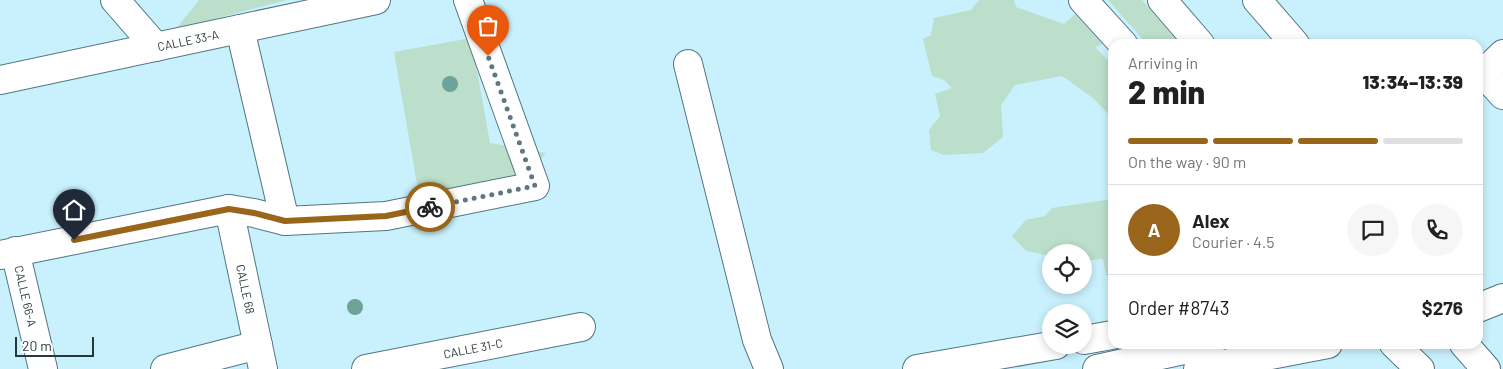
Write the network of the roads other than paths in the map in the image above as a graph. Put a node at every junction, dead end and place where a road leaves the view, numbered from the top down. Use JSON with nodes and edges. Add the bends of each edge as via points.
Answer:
{"nodes":[{"id":1,"x":114,"y":0,"type":"edge"},
{"id":2,"x":376,"y":0,"type":"edge"},
{"id":3,"x":468,"y":0,"type":"edge"},
{"id":4,"x":1083,"y":0,"type":"edge"},
{"id":5,"x":1257,"y":0,"type":"edge"},
{"id":6,"x":1171,"y":3,"type":"edge"},
{"id":7,"x":240,"y":29,"type":"junction"},
{"id":8,"x":1119,"y":39,"type":"edge"},
{"id":9,"x":1196,"y":39,"type":"edge"},
{"id":10,"x":1291,"y":39,"type":"edge"},
{"id":11,"x":156,"y":47,"type":"junction"},
{"id":12,"x":1503,"y":54,"type":"edge"},
{"id":13,"x":688,"y":64,"type":"dead end"},
{"id":14,"x":1483,"y":73,"type":"edge"},
{"id":15,"x":1483,"y":79,"type":"edge"},
{"id":16,"x":0,"y":80,"type":"edge"},
{"id":17,"x":1503,"y":96,"type":"edge"},
{"id":18,"x":229,"y":209,"type":"junction"},
{"id":19,"x":285,"y":221,"type":"junction"},
{"id":20,"x":8,"y":254,"type":"edge"},
{"id":21,"x":1503,"y":297,"type":"edge"},
{"id":22,"x":1483,"y":298,"type":"edge"},
{"id":23,"x":1483,"y":306,"type":"edge"},
{"id":24,"x":581,"y":327,"type":"dead end"},
{"id":25,"x":1108,"y":336,"type":"edge"},
{"id":26,"x":1092,"y":339,"type":"edge"},
{"id":27,"x":1042,"y":347,"type":"edge"},
{"id":28,"x":1189,"y":349,"type":"edge"},
{"id":29,"x":1302,"y":349,"type":"edge"},
{"id":30,"x":1399,"y":349,"type":"edge"},
{"id":31,"x":1468,"y":349,"type":"edge"},
{"id":32,"x":261,"y":357,"type":"edge"},
{"id":33,"x":43,"y":369,"type":"edge"},
{"id":34,"x":165,"y":369,"type":"edge"},
{"id":35,"x":366,"y":369,"type":"edge"},
{"id":36,"x":769,"y":369,"type":"edge"},
{"id":37,"x":917,"y":369,"type":"edge"},
{"id":38,"x":1097,"y":369,"type":"edge"},
{"id":39,"x":1198,"y":369,"type":"edge"},
{"id":40,"x":1420,"y":369,"type":"edge"},
{"id":41,"x":1486,"y":369,"type":"edge"}],
"edges":[{"from":1,"to":11,"type":"street"},
{"from":2,"to":7,"type":"street","name":"CALLE 33-A"},
{"from":3,"to":19,"type":"street","via":[[535,186],[386,216]]},
{"from":4,"to":8,"type":"street"},
{"from":5,"to":10,"type":"street"},
{"from":6,"to":9,"type":"street"},
{"from":7,"to":11,"type":"street","name":"CALLE 33-A"},
{"from":7,"to":19,"type":"street"},
{"from":11,"to":16,"type":"street","name":"CALLE 33-A"},
{"from":12,"to":14,"type":"street"},
{"from":13,"to":36,"type":"street","via":[[757,340]]},
{"from":15,"to":17,"type":"street"},
{"from":18,"to":19,"type":"street"},
{"from":18,"to":20,"type":"street"},
{"from":18,"to":32,"type":"street","name":"CALLE 68"},
{"from":20,"to":33,"type":"street","name":"CALLE 66-A"},
{"from":21,"to":22,"type":"street"},
{"from":21,"to":23,"type":"street"},
{"from":24,"to":35,"type":"street","name":"CALLE 31-C"},
{"from":25,"to":26,"type":"street"},
{"from":27,"to":37,"type":"street"},
{"from":28,"to":38,"type":"street"},
{"from":29,"to":39,"type":"street"},
{"from":30,"to":40,"type":"street"},
{"from":31,"to":41,"type":"street"},
{"from":32,"to":34,"type":"street"}]}
